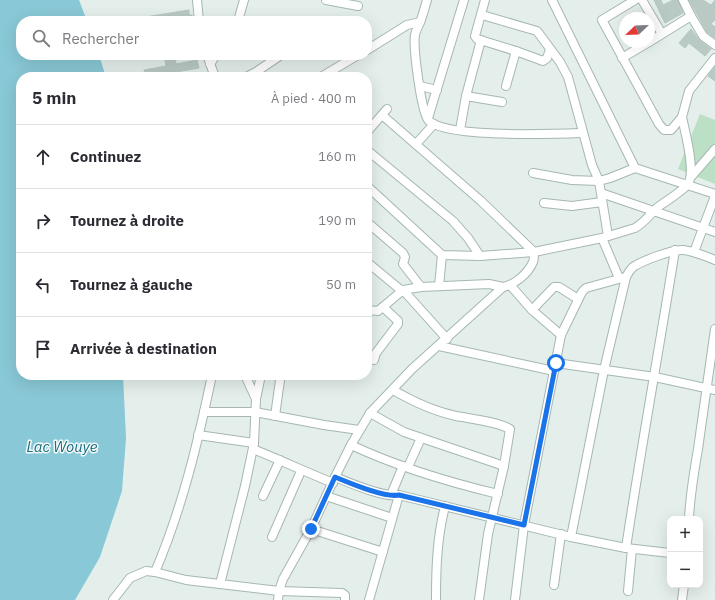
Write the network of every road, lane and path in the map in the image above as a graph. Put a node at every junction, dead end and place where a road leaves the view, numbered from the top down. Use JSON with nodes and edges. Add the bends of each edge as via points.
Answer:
{"nodes":[{"id":1,"x":197,"y":0,"type":"edge"},
{"id":2,"x":244,"y":0,"type":"edge"},
{"id":3,"x":326,"y":0,"type":"edge"},
{"id":4,"x":427,"y":0,"type":"edge"},
{"id":5,"x":464,"y":0,"type":"edge"},
{"id":6,"x":485,"y":0,"type":"edge"},
{"id":7,"x":552,"y":0,"type":"edge"},
{"id":8,"x":635,"y":0,"type":"edge"},
{"id":9,"x":642,"y":0,"type":"edge"},
{"id":10,"x":684,"y":0,"type":"edge"},
{"id":11,"x":358,"y":6,"type":"dead end"},
{"id":12,"x":482,"y":15,"type":"junction"},
{"id":13,"x":199,"y":16,"type":"edge"},
{"id":14,"x":239,"y":16,"type":"edge"},
{"id":15,"x":691,"y":16,"type":"junction"},
{"id":16,"x":420,"y":22,"type":"junction"},
{"id":17,"x":662,"y":34,"type":"junction"},
{"id":18,"x":655,"y":38,"type":"edge"},
{"id":19,"x":481,"y":40,"type":"junction"},
{"id":20,"x":715,"y":45,"type":"edge"},
{"id":21,"x":372,"y":47,"type":"edge"},
{"id":22,"x":639,"y":48,"type":"edge"},
{"id":23,"x":550,"y":50,"type":"junction"},
{"id":24,"x":516,"y":51,"type":"junction"},
{"id":25,"x":622,"y":58,"type":"junction"},
{"id":26,"x":715,"y":58,"type":"edge"},
{"id":27,"x":209,"y":60,"type":"edge"},
{"id":28,"x":213,"y":60,"type":"edge"},
{"id":29,"x":274,"y":60,"type":"edge"},
{"id":30,"x":350,"y":60,"type":"edge"},
{"id":31,"x":210,"y":64,"type":"junction"},
{"id":32,"x":212,"y":72,"type":"edge"},
{"id":33,"x":256,"y":72,"type":"edge"},
{"id":34,"x":329,"y":72,"type":"edge"},
{"id":35,"x":420,"y":86,"type":"junction"},
{"id":36,"x":506,"y":86,"type":"dead end"},
{"id":37,"x":436,"y":90,"type":"junction"},
{"id":38,"x":466,"y":96,"type":"junction"},
{"id":39,"x":502,"y":102,"type":"dead end"},
{"id":40,"x":682,"y":117,"type":"junction"},
{"id":41,"x":431,"y":121,"type":"junction"},
{"id":42,"x":372,"y":126,"type":"edge"},
{"id":43,"x":460,"y":130,"type":"junction"},
{"id":44,"x":583,"y":133,"type":"junction"},
{"id":45,"x":416,"y":144,"type":"junction"},
{"id":46,"x":715,"y":149,"type":"edge"},
{"id":47,"x":372,"y":154,"type":"edge"},
{"id":48,"x":636,"y":168,"type":"junction"},
{"id":49,"x":533,"y":173,"type":"dead end"},
{"id":50,"x":691,"y":177,"type":"junction"},
{"id":51,"x":599,"y":181,"type":"junction"},
{"id":52,"x":688,"y":185,"type":"junction"},
{"id":53,"x":372,"y":191,"type":"edge"},
{"id":54,"x":601,"y":193,"type":"junction"},
{"id":55,"x":715,"y":195,"type":"edge"},
{"id":56,"x":602,"y":202,"type":"junction"},
{"id":57,"x":544,"y":203,"type":"dead end"},
{"id":58,"x":654,"y":210,"type":"junction"},
{"id":59,"x":372,"y":226,"type":"edge"},
{"id":60,"x":704,"y":228,"type":"junction"},
{"id":61,"x":715,"y":232,"type":"edge"},
{"id":62,"x":605,"y":237,"type":"junction"},
{"id":63,"x":675,"y":250,"type":"junction"},
{"id":64,"x":534,"y":252,"type":"junction"},
{"id":65,"x":694,"y":252,"type":"junction"},
{"id":66,"x":442,"y":255,"type":"junction"},
{"id":67,"x":480,"y":256,"type":"junction"},
{"id":68,"x":715,"y":260,"type":"edge"},
{"id":69,"x":372,"y":266,"type":"edge"},
{"id":70,"x":622,"y":277,"type":"junction"},
{"id":71,"x":421,"y":286,"type":"junction"},
{"id":72,"x":439,"y":286,"type":"junction"},
{"id":73,"x":507,"y":287,"type":"junction"},
{"id":74,"x":403,"y":291,"type":"junction"},
{"id":75,"x":578,"y":298,"type":"junction"},
{"id":76,"x":383,"y":307,"type":"junction"},
{"id":77,"x":372,"y":310,"type":"edge"},
{"id":78,"x":532,"y":310,"type":"junction"},
{"id":79,"x":715,"y":329,"type":"edge"},
{"id":80,"x":561,"y":335,"type":"junction"},
{"id":81,"x":447,"y":339,"type":"junction"},
{"id":82,"x":439,"y":346,"type":"junction"},
{"id":83,"x":374,"y":360,"type":"dead end"},
{"id":84,"x":555,"y":367,"type":"junction"},
{"id":85,"x":604,"y":370,"type":"junction"},
{"id":86,"x":655,"y":378,"type":"junction"},
{"id":87,"x":211,"y":380,"type":"edge"},
{"id":88,"x":247,"y":380,"type":"edge"},
{"id":89,"x":260,"y":380,"type":"edge"},
{"id":90,"x":280,"y":380,"type":"dead end"},
{"id":91,"x":706,"y":388,"type":"junction"},
{"id":92,"x":393,"y":390,"type":"junction"},
{"id":93,"x":715,"y":390,"type":"edge"},
{"id":94,"x":256,"y":399,"type":"junction"},
{"id":95,"x":204,"y":412,"type":"junction"},
{"id":96,"x":255,"y":412,"type":"junction"},
{"id":97,"x":370,"y":413,"type":"junction"},
{"id":98,"x":275,"y":416,"type":"junction"},
{"id":99,"x":359,"y":430,"type":"junction"},
{"id":100,"x":198,"y":435,"type":"junction"},
{"id":101,"x":421,"y":438,"type":"junction"},
{"id":102,"x":351,"y":445,"type":"junction"},
{"id":103,"x":254,"y":446,"type":"junction"},
{"id":104,"x":280,"y":460,"type":"junction"},
{"id":105,"x":406,"y":466,"type":"junction"},
{"id":106,"x":504,"y":466,"type":"junction"},
{"id":107,"x":301,"y":471,"type":"junction"},
{"id":108,"x":334,"y":480,"type":"junction"},
{"id":109,"x":498,"y":494,"type":"junction"},
{"id":110,"x":395,"y":495,"type":"junction"},
{"id":111,"x":263,"y":496,"type":"dead end"},
{"id":112,"x":326,"y":496,"type":"junction"},
{"id":113,"x":444,"y":506,"type":"junction"},
{"id":114,"x":689,"y":516,"type":"edge"},
{"id":115,"x":492,"y":517,"type":"junction"},
{"id":116,"x":392,"y":518,"type":"junction"},
{"id":117,"x":524,"y":525,"type":"junction"},
{"id":118,"x":311,"y":529,"type":"junction"},
{"id":119,"x":561,"y":534,"type":"junction"},
{"id":120,"x":272,"y":537,"type":"dead end"},
{"id":121,"x":572,"y":537,"type":"junction"},
{"id":122,"x":629,"y":548,"type":"junction"},
{"id":123,"x":383,"y":552,"type":"junction"},
{"id":124,"x":667,"y":553,"type":"edge"},
{"id":125,"x":155,"y":572,"type":"junction"},
{"id":126,"x":220,"y":584,"type":"junction"},
{"id":127,"x":554,"y":585,"type":"dead end"},
{"id":128,"x":684,"y":588,"type":"edge"},
{"id":129,"x":278,"y":590,"type":"junction"},
{"id":130,"x":628,"y":591,"type":"dead end"},
{"id":131,"x":113,"y":600,"type":"edge"},
{"id":132,"x":278,"y":600,"type":"edge"},
{"id":133,"x":345,"y":600,"type":"edge"},
{"id":134,"x":370,"y":600,"type":"edge"},
{"id":135,"x":436,"y":600,"type":"edge"},
{"id":136,"x":479,"y":600,"type":"edge"},
{"id":137,"x":515,"y":600,"type":"edge"},
{"id":138,"x":682,"y":600,"type":"edge"}],
"edges":[{"from":1,"to":13,"type":"street"},
{"from":2,"to":14,"type":"street"},
{"from":3,"to":11,"type":"street"},
{"from":4,"to":16,"type":"street"},
{"from":5,"to":37,"type":"street"},
{"from":6,"to":12,"type":"street"},
{"from":7,"to":48,"type":"street"},
{"from":8,"to":25,"type":"street","via":[[602,20]]},
{"from":9,"to":17,"type":"street"},
{"from":10,"to":15,"type":"street"},
{"from":12,"to":19,"type":"street","via":[[475,36]]},
{"from":12,"to":23,"type":"street","via":[[537,31]]},
{"from":15,"to":17,"type":"street"},
{"from":15,"to":20,"type":"street","via":[[703,36]]},
{"from":16,"to":21,"type":"street","via":[[403,27]]},
{"from":16,"to":35,"type":"street","via":[[415,33],[414,45]]},
{"from":17,"to":18,"type":"street"},
{"from":19,"to":24,"type":"street"},
{"from":19,"to":38,"type":"street"},
{"from":22,"to":25,"type":"street"},
{"from":23,"to":24,"type":"street","via":[[543,61]]},
{"from":23,"to":44,"type":"street","via":[[568,77]]},
{"from":24,"to":36,"type":"street"},
{"from":25,"to":40,"type":"street","via":[[664,130],[671,130]]},
{"from":26,"to":40,"type":"street","via":[[689,90]]},
{"from":27,"to":31,"type":"street"},
{"from":28,"to":31,"type":"street"},
{"from":29,"to":33,"type":"street"},
{"from":30,"to":34,"type":"street"},
{"from":31,"to":32,"type":"street"},
{"from":35,"to":37,"type":"street"},
{"from":35,"to":41,"type":"street"},
{"from":37,"to":41,"type":"street"},
{"from":38,"to":39,"type":"street"},
{"from":38,"to":43,"type":"street"},
{"from":40,"to":50,"type":"street","via":[[690,153]]},
{"from":41,"to":43,"type":"street"},
{"from":41,"to":45,"type":"street"},
{"from":42,"to":45,"type":"street","via":[[385,112]]},
{"from":43,"to":44,"type":"street","via":[[500,134]]},
{"from":44,"to":51,"type":"street"},
{"from":45,"to":64,"type":"street"},
{"from":46,"to":50,"type":"street"},
{"from":47,"to":67,"type":"street","via":[[452,221]]},
{"from":48,"to":51,"type":"street"},
{"from":48,"to":52,"type":"street"},
{"from":49,"to":51,"type":"street","via":[[572,180]]},
{"from":50,"to":52,"type":"street"},
{"from":51,"to":54,"type":"street"},
{"from":52,"to":55,"type":"street"},
{"from":52,"to":58,"type":"street"},
{"from":53,"to":66,"type":"street"},
{"from":54,"to":56,"type":"street"},
{"from":54,"to":58,"type":"street"},
{"from":55,"to":60,"type":"street"},
{"from":56,"to":57,"type":"street","via":[[572,206]]},
{"from":56,"to":62,"type":"street"},
{"from":58,"to":60,"type":"street"},
{"from":58,"to":62,"type":"street","via":[[645,222],[636,228]]},
{"from":59,"to":71,"type":"street","via":[[403,253],[403,264]]},
{"from":60,"to":61,"type":"street"},
{"from":60,"to":65,"type":"street"},
{"from":62,"to":64,"type":"street"},
{"from":62,"to":70,"type":"street"},
{"from":63,"to":65,"type":"street"},
{"from":63,"to":70,"type":"street","via":[[642,262]]},
{"from":63,"to":86,"type":"street"},
{"from":64,"to":67,"type":"street"},
{"from":64,"to":73,"type":"street","via":[[530,266]]},
{"from":65,"to":68,"type":"street"},
{"from":66,"to":67,"type":"street"},
{"from":66,"to":72,"type":"street"},
{"from":69,"to":74,"type":"street"},
{"from":70,"to":75,"type":"street","via":[[586,288]]},
{"from":70,"to":85,"type":"street"},
{"from":71,"to":72,"type":"street"},
{"from":71,"to":74,"type":"street"},
{"from":72,"to":73,"type":"street","via":[[489,284]]},
{"from":73,"to":78,"type":"street"},
{"from":73,"to":81,"type":"street","via":[[474,312]]},
{"from":74,"to":76,"type":"street"},
{"from":74,"to":81,"type":"street"},
{"from":75,"to":78,"type":"street","via":[[559,287],[554,287]]},
{"from":75,"to":80,"type":"street"},
{"from":76,"to":77,"type":"street"},
{"from":76,"to":83,"type":"street","via":[[396,318],[398,324],[376,353]]},
{"from":78,"to":80,"type":"street"},
{"from":79,"to":91,"type":"street"},
{"from":80,"to":84,"type":"street"},
{"from":81,"to":82,"type":"street"},
{"from":82,"to":84,"type":"street"},
{"from":82,"to":92,"type":"street","via":[[412,369]]},
{"from":84,"to":85,"type":"street"},
{"from":84,"to":117,"type":"street"},
{"from":85,"to":86,"type":"street"},
{"from":85,"to":121,"type":"street"},
{"from":86,"to":91,"type":"street"},
{"from":86,"to":122,"type":"street","via":[[642,441]]},
{"from":87,"to":95,"type":"street"},
{"from":88,"to":94,"type":"street"},
{"from":89,"to":94,"type":"street"},
{"from":90,"to":98,"type":"street"},
{"from":91,"to":93,"type":"street"},
{"from":91,"to":114,"type":"street"},
{"from":92,"to":97,"type":"street"},
{"from":92,"to":106,"type":"street","via":[[436,410],[509,428]]},
{"from":94,"to":96,"type":"street"},
{"from":95,"to":96,"type":"street"},
{"from":95,"to":100,"type":"street"},
{"from":96,"to":98,"type":"street"},
{"from":96,"to":103,"type":"street"},
{"from":97,"to":99,"type":"street"},
{"from":97,"to":101,"type":"street","via":[[402,431]]},
{"from":98,"to":99,"type":"street"},
{"from":99,"to":102,"type":"street"},
{"from":100,"to":103,"type":"street"},
{"from":100,"to":125,"type":"street","via":[[172,530]]},
{"from":101,"to":105,"type":"street"},
{"from":101,"to":106,"type":"street"},
{"from":102,"to":105,"type":"street"},
{"from":102,"to":108,"type":"street"},
{"from":103,"to":104,"type":"street"},
{"from":103,"to":126,"type":"street"},
{"from":104,"to":107,"type":"street"},
{"from":104,"to":111,"type":"street"},
{"from":105,"to":109,"type":"street","via":[[464,486]]},
{"from":105,"to":110,"type":"street"},
{"from":106,"to":109,"type":"street"},
{"from":107,"to":108,"type":"street"},
{"from":107,"to":120,"type":"street"},
{"from":108,"to":110,"type":"street"},
{"from":108,"to":112,"type":"street"},
{"from":109,"to":115,"type":"street"},
{"from":110,"to":113,"type":"street"},
{"from":110,"to":116,"type":"street"},
{"from":112,"to":116,"type":"street"},
{"from":112,"to":118,"type":"street"},
{"from":113,"to":115,"type":"street"},
{"from":113,"to":135,"type":"street","via":[[437,551]]},
{"from":115,"to":117,"type":"street"},
{"from":115,"to":136,"type":"street"},
{"from":116,"to":123,"type":"street"},
{"from":117,"to":119,"type":"street"},
{"from":117,"to":137,"type":"street"},
{"from":118,"to":123,"type":"street"},
{"from":118,"to":129,"type":"street"},
{"from":119,"to":121,"type":"street"},
{"from":119,"to":127,"type":"street"},
{"from":121,"to":122,"type":"street"},
{"from":122,"to":124,"type":"street"},
{"from":122,"to":130,"type":"street"},
{"from":123,"to":134,"type":"street"},
{"from":125,"to":126,"type":"street","via":[[186,580]]},
{"from":125,"to":131,"type":"street","via":[[146,571],[130,578]]},
{"from":126,"to":129,"type":"street"},
{"from":128,"to":138,"type":"street"},
{"from":129,"to":132,"type":"street"},
{"from":129,"to":133,"type":"street","via":[[342,593]]}]}
